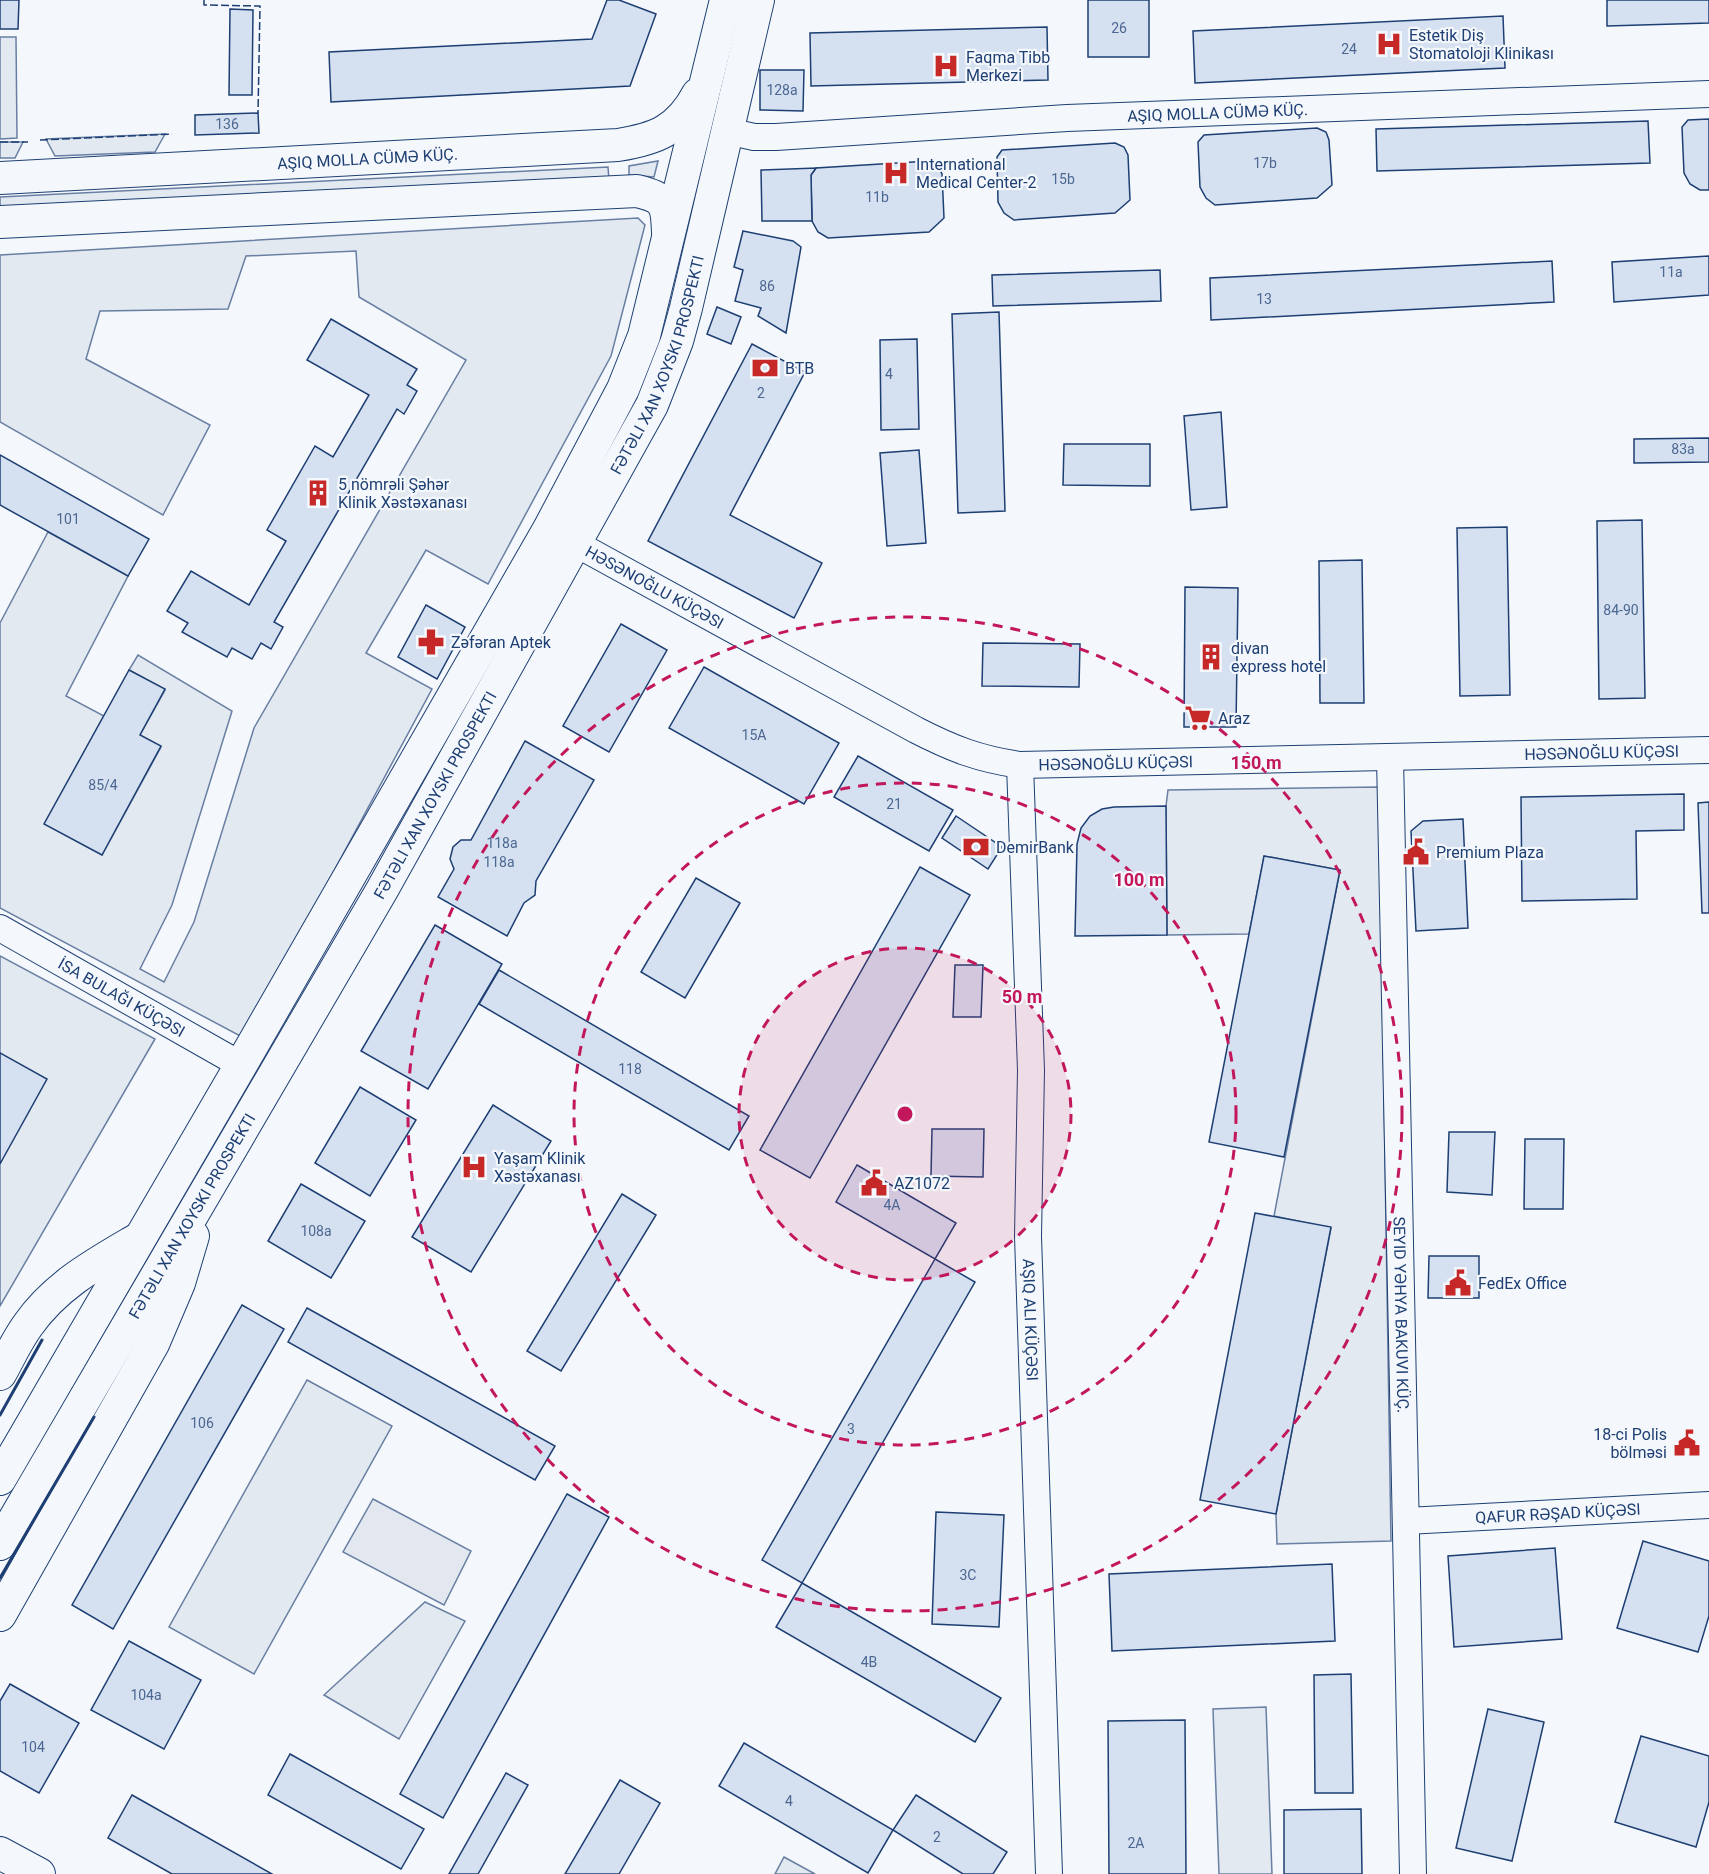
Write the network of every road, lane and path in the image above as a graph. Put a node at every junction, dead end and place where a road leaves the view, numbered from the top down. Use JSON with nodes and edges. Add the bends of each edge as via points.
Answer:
{"nodes":[{"id":1,"x":726,"y":0,"type":"edge"},
{"id":2,"x":758,"y":0,"type":"edge"},
{"id":3,"x":705,"y":80,"type":"junction"},
{"id":4,"x":1709,"y":94,"type":"edge"},
{"id":5,"x":727,"y":131,"type":"junction"},
{"id":6,"x":618,"y":145,"type":"junction"},
{"id":7,"x":0,"y":178,"type":"edge"},
{"id":8,"x":621,"y":191,"type":"junction"},
{"id":9,"x":0,"y":222,"type":"edge"},
{"id":10,"x":668,"y":236,"type":"junction"},
{"id":11,"x":562,"y":536,"type":"junction"},
{"id":12,"x":1709,"y":750,"type":"edge"},
{"id":13,"x":1390,"y":757,"type":"junction"},
{"id":14,"x":1020,"y":765,"type":"junction"},
{"id":15,"x":0,"y":928,"type":"edge"},
{"id":16,"x":241,"y":1065,"type":"junction"},
{"id":17,"x":205,"y":1192,"type":"junction"},
{"id":18,"x":139,"y":1239,"type":"junction"},
{"id":19,"x":0,"y":1374,"type":"edge"},
{"id":20,"x":0,"y":1479,"type":"edge"},
{"id":21,"x":1709,"y":1505,"type":"edge"},
{"id":22,"x":1406,"y":1521,"type":"junction"},
{"id":23,"x":0,"y":1544,"type":"edge"},
{"id":24,"x":0,"y":1615,"type":"edge"},
{"id":25,"x":0,"y":1853,"type":"edge"},
{"id":26,"x":39,"y":1874,"type":"edge"},
{"id":27,"x":1049,"y":1874,"type":"edge"},
{"id":28,"x":1413,"y":1874,"type":"edge"}],
"edges":[{"from":1,"to":3,"type":"main road"},
{"from":2,"to":5,"type":"main road","name":"FƏTƏLI XAN XOYSKI PROSPEKTI"},
{"from":3,"to":6,"type":"main road","via":[[693,104],[668,130],[642,142]]},
{"from":3,"to":10,"type":"main road","name":"FƏTƏLI XAN XOYSKI PROSPEKTI"},
{"from":4,"to":5,"type":"street","via":[[1067,118],[776,137]]},
{"from":5,"to":11,"type":"main road","name":"FƏTƏLI XAN XOYSKI PROSPEKTI","via":[[686,308],[663,380],[652,405]]},
{"from":6,"to":7,"type":"main road"},
{"from":6,"to":8,"type":"main road"},
{"from":8,"to":9,"type":"main road"},
{"from":8,"to":10,"type":"main road","via":[[658,198],[667,211]]},
{"from":10,"to":11,"type":"main road","name":"FƏTƏLI XAN XOYSKI PROSPEKTI","via":[[644,336]]},
{"from":11,"to":14,"type":"street","name":"HƏSƏNOĞLU KÜÇƏSI","via":[[945,745],[969,755]]},
{"from":11,"to":16,"type":"main road","name":"FƏTƏLI XAN XOYSKI PROSPEKTI"},
{"from":11,"to":17,"type":"main road","name":"FƏTƏLI XAN XOYSKI PROSPEKTI","via":[[370,910]]},
{"from":12,"to":13,"type":"street","name":"HƏSƏNOĞLU KÜÇƏSI"},
{"from":13,"to":14,"type":"street","name":"HƏSƏNOĞLU KÜÇƏSI"},
{"from":13,"to":22,"type":"street","name":"SEYID YƏHYA BAKUVI KÜÇ."},
{"from":14,"to":27,"type":"street","via":[[1030,1070],[1028,1236]]},
{"from":15,"to":16,"type":"street"},
{"from":16,"to":18,"type":"main road","name":"FƏTƏLI XAN XOYSKI PROSPEKTI"},
{"from":17,"to":23,"type":"main road","name":"FƏTƏLI XAN XOYSKI PROSPEKTI"},
{"from":17,"to":24,"type":"main road","via":[[169,1311]]},
{"from":18,"to":19,"type":"main road","via":[[82,1272],[57,1292],[27,1326]]},
{"from":18,"to":20,"type":"main road","name":"FƏTƏLI XAN XOYSKI PROSPEKTI"},
{"from":21,"to":22,"type":"street","name":"QAFUR RƏŞAD KÜÇƏSI"},
{"from":22,"to":28,"type":"street","name":"SEYID YƏHYA BAKUVI KÜÇ."},
{"from":25,"to":26,"type":"main road"}]}
